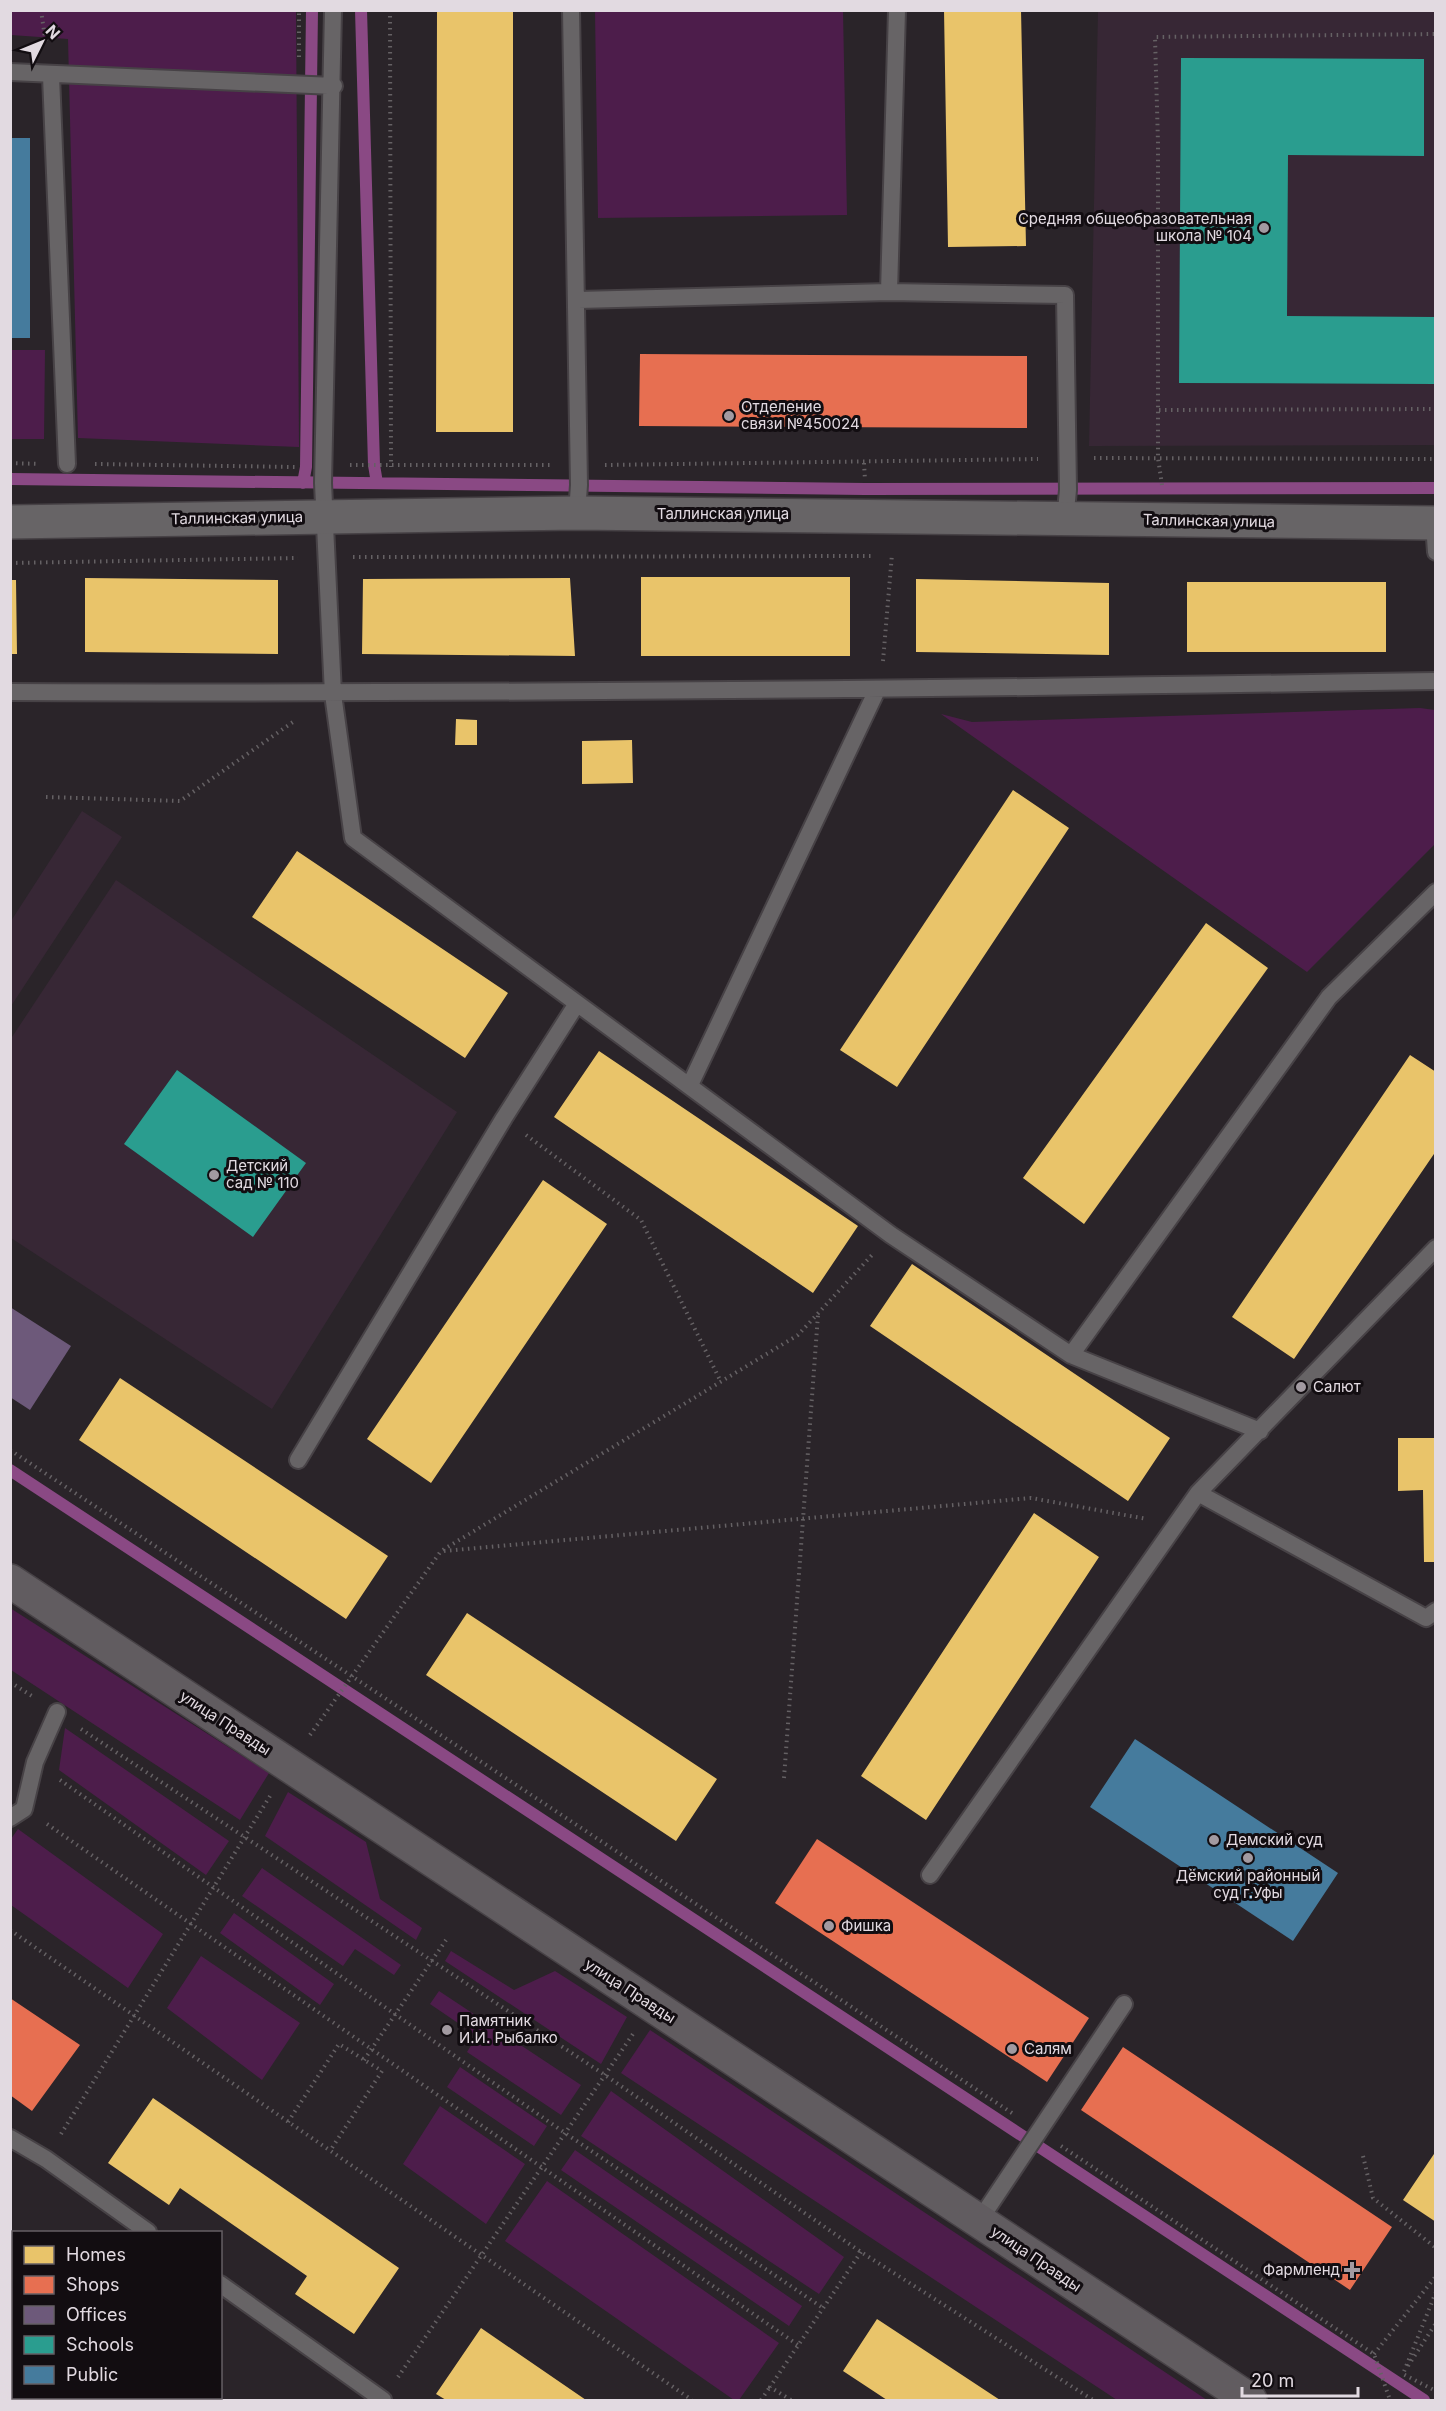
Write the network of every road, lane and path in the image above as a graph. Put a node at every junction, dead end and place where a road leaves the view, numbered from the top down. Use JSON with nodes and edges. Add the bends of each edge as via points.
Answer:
{"nodes":[{"id":1,"x":299,"y":10,"type":"edge"},
{"id":2,"x":333,"y":10,"type":"edge"},
{"id":3,"x":390,"y":10,"type":"edge"},
{"id":4,"x":571,"y":10,"type":"edge"},
{"id":5,"x":897,"y":10,"type":"edge"},
{"id":6,"x":1436,"y":34,"type":"edge"},
{"id":7,"x":10,"y":72,"type":"edge"},
{"id":8,"x":51,"y":76,"type":"junction"},
{"id":9,"x":298,"y":85,"type":"junction"},
{"id":10,"x":334,"y":86,"type":"junction"},
{"id":11,"x":890,"y":292,"type":"junction"},
{"id":12,"x":578,"y":300,"type":"junction"},
{"id":13,"x":1436,"y":409,"type":"edge"},
{"id":14,"x":1159,"y":410,"type":"junction"},
{"id":15,"x":1068,"y":458,"type":"junction"},
{"id":16,"x":1158,"y":458,"type":"junction"},
{"id":17,"x":1436,"y":459,"type":"edge"},
{"id":18,"x":10,"y":463,"type":"edge"},
{"id":19,"x":67,"y":464,"type":"junction"},
{"id":20,"x":579,"y":465,"type":"junction"},
{"id":21,"x":323,"y":466,"type":"junction"},
{"id":22,"x":391,"y":467,"type":"junction"},
{"id":23,"x":577,"y":513,"type":"junction"},
{"id":24,"x":324,"y":516,"type":"junction"},
{"id":25,"x":1065,"y":521,"type":"junction"},
{"id":26,"x":10,"y":522,"type":"edge"},
{"id":27,"x":1161,"y":522,"type":"junction"},
{"id":28,"x":1435,"y":533,"type":"edge"},
{"id":29,"x":892,"y":554,"type":"junction"},
{"id":30,"x":904,"y":554,"type":"dead end"},
{"id":31,"x":327,"y":557,"type":"junction"},
{"id":32,"x":10,"y":563,"type":"edge"},
{"id":33,"x":1436,"y":681,"type":"edge"},
{"id":34,"x":877,"y":690,"type":"junction"},
{"id":35,"x":10,"y":692,"type":"edge"},
{"id":36,"x":333,"y":694,"type":"junction"},
{"id":37,"x":46,"y":797,"type":"dead end"},
{"id":38,"x":1436,"y":892,"type":"edge"},
{"id":39,"x":576,"y":1005,"type":"junction"},
{"id":40,"x":690,"y":1085,"type":"junction"},
{"id":41,"x":504,"y":1118,"type":"junction"},
{"id":42,"x":891,"y":1235,"type":"junction"},
{"id":43,"x":1436,"y":1248,"type":"edge"},
{"id":44,"x":818,"y":1314,"type":"junction"},
{"id":45,"x":1071,"y":1355,"type":"junction"},
{"id":46,"x":721,"y":1382,"type":"junction"},
{"id":47,"x":1260,"y":1431,"type":"junction"},
{"id":48,"x":10,"y":1450,"type":"edge"},
{"id":49,"x":298,"y":1460,"type":"dead end"},
{"id":50,"x":1198,"y":1493,"type":"junction"},
{"id":51,"x":803,"y":1517,"type":"junction"},
{"id":52,"x":1177,"y":1524,"type":"junction"},
{"id":53,"x":441,"y":1551,"type":"junction"},
{"id":54,"x":10,"y":1581,"type":"edge"},
{"id":55,"x":1436,"y":1611,"type":"edge"},
{"id":56,"x":353,"y":1674,"type":"junction"},
{"id":57,"x":10,"y":1682,"type":"edge"},
{"id":58,"x":57,"y":1712,"type":"junction"},
{"id":59,"x":35,"y":1762,"type":"junction"},
{"id":60,"x":289,"y":1765,"type":"junction"},
{"id":61,"x":784,"y":1778,"type":"dead end"},
{"id":62,"x":17,"y":1813,"type":"edge"},
{"id":63,"x":245,"y":1839,"type":"junction"},
{"id":64,"x":930,"y":1875,"type":"dead end"},
{"id":65,"x":213,"y":1889,"type":"junction"},
{"id":66,"x":191,"y":1925,"type":"junction"},
{"id":67,"x":10,"y":1930,"type":"edge"},
{"id":68,"x":446,"y":1940,"type":"dead end"},
{"id":69,"x":431,"y":1963,"type":"junction"},
{"id":70,"x":1124,"y":2004,"type":"dead end"},
{"id":71,"x":653,"y":2005,"type":"junction"},
{"id":72,"x":396,"y":2013,"type":"junction"},
{"id":73,"x":134,"y":2016,"type":"junction"},
{"id":74,"x":371,"y":2049,"type":"junction"},
{"id":75,"x":364,"y":2060,"type":"junction"},
{"id":76,"x":605,"y":2075,"type":"junction"},
{"id":77,"x":288,"y":2122,"type":"junction"},
{"id":78,"x":1038,"y":2130,"type":"junction"},
{"id":79,"x":565,"y":2133,"type":"junction"},
{"id":80,"x":10,"y":2138,"type":"edge"},
{"id":81,"x":330,"y":2151,"type":"junction"},
{"id":82,"x":1363,"y":2156,"type":"dead end"},
{"id":83,"x":46,"y":2159,"type":"junction"},
{"id":84,"x":542,"y":2167,"type":"junction"},
{"id":85,"x":979,"y":2221,"type":"junction"},
{"id":86,"x":147,"y":2231,"type":"edge"},
{"id":87,"x":1436,"y":2248,"type":"edge"},
{"id":88,"x":861,"y":2252,"type":"junction"},
{"id":89,"x":480,"y":2256,"type":"junction"},
{"id":90,"x":1436,"y":2276,"type":"edge"},
{"id":91,"x":222,"y":2285,"type":"edge"},
{"id":92,"x":1436,"y":2292,"type":"edge"},
{"id":93,"x":823,"y":2308,"type":"junction"},
{"id":94,"x":1436,"y":2324,"type":"edge"},
{"id":95,"x":798,"y":2345,"type":"junction"},
{"id":96,"x":1374,"y":2354,"type":"junction"},
{"id":97,"x":1403,"y":2374,"type":"junction"},
{"id":98,"x":770,"y":2387,"type":"junction"},
{"id":99,"x":1436,"y":2391,"type":"edge"},
{"id":100,"x":382,"y":2400,"type":"edge"},
{"id":101,"x":692,"y":2400,"type":"edge"},
{"id":102,"x":761,"y":2400,"type":"edge"},
{"id":103,"x":791,"y":2400,"type":"edge"},
{"id":104,"x":1093,"y":2400,"type":"edge"},
{"id":105,"x":1250,"y":2400,"type":"edge"},
{"id":106,"x":1390,"y":2400,"type":"edge"}],
"edges":[{"from":1,"to":9,"type":"path"},
{"from":2,"to":10,"type":"lane"},
{"from":3,"to":22,"type":"path"},
{"from":4,"to":12,"type":"lane"},
{"from":5,"to":11,"type":"lane"},
{"from":6,"to":14,"type":"path","via":[[1155,38]]},
{"from":7,"to":8,"type":"lane"},
{"from":8,"to":9,"type":"lane"},
{"from":8,"to":19,"type":"lane"},
{"from":9,"to":10,"type":"lane"},
{"from":10,"to":21,"type":"lane"},
{"from":11,"to":12,"type":"lane"},
{"from":11,"to":15,"type":"lane","via":[[1065,295]]},
{"from":12,"to":20,"type":"lane"},
{"from":13,"to":14,"type":"path"},
{"from":14,"to":16,"type":"path"},
{"from":15,"to":16,"type":"path"},
{"from":15,"to":20,"type":"path"},
{"from":15,"to":25,"type":"lane"},
{"from":16,"to":17,"type":"path"},
{"from":16,"to":27,"type":"path","via":[[1163,491]]},
{"from":18,"to":19,"type":"path"},
{"from":19,"to":21,"type":"path"},
{"from":20,"to":22,"type":"path"},
{"from":20,"to":23,"type":"lane"},
{"from":21,"to":22,"type":"path"},
{"from":21,"to":24,"type":"lane"},
{"from":23,"to":24,"type":"street","name":"Таллинская улица"},
{"from":23,"to":25,"type":"street","name":"Таллинская улица"},
{"from":24,"to":26,"type":"street","name":"Таллинская улица"},
{"from":24,"to":31,"type":"lane"},
{"from":25,"to":27,"type":"street","name":"Таллинская улица"},
{"from":27,"to":28,"type":"street","name":"Таллинская улица"},
{"from":29,"to":30,"type":"path"},
{"from":29,"to":31,"type":"path"},
{"from":29,"to":34,"type":"path","via":[[885,652]]},
{"from":31,"to":32,"type":"path"},
{"from":31,"to":36,"type":"lane"},
{"from":33,"to":34,"type":"lane"},
{"from":34,"to":36,"type":"lane"},
{"from":34,"to":40,"type":"lane"},
{"from":35,"to":36,"type":"lane"},
{"from":36,"to":37,"type":"path","via":[[180,801]]},
{"from":36,"to":39,"type":"lane","via":[[353,838]]},
{"from":38,"to":45,"type":"lane","via":[[1329,997]]},
{"from":39,"to":40,"type":"lane"},
{"from":39,"to":41,"type":"lane"},
{"from":40,"to":42,"type":"lane"},
{"from":41,"to":46,"type":"path","via":[[641,1220]]},
{"from":41,"to":49,"type":"lane"},
{"from":42,"to":44,"type":"path"},
{"from":42,"to":45,"type":"lane"},
{"from":43,"to":47,"type":"lane"},
{"from":44,"to":46,"type":"path","via":[[798,1335]]},
{"from":44,"to":51,"type":"path"},
{"from":45,"to":47,"type":"lane"},
{"from":46,"to":53,"type":"path"},
{"from":47,"to":50,"type":"lane"},
{"from":48,"to":56,"type":"path"},
{"from":50,"to":52,"type":"lane"},
{"from":50,"to":55,"type":"lane","via":[[1426,1618]]},
{"from":51,"to":52,"type":"path","via":[[1031,1498]]},
{"from":51,"to":53,"type":"path"},
{"from":51,"to":61,"type":"path"},
{"from":52,"to":64,"type":"lane"},
{"from":53,"to":56,"type":"path"},
{"from":54,"to":60,"type":"main road","name":"улица Правды"},
{"from":56,"to":60,"type":"path"},
{"from":56,"to":78,"type":"path"},
{"from":57,"to":58,"type":"path"},
{"from":58,"to":59,"type":"lane"},
{"from":58,"to":63,"type":"path"},
{"from":59,"to":62,"type":"lane"},
{"from":59,"to":65,"type":"path"},
{"from":60,"to":63,"type":"path"},
{"from":60,"to":71,"type":"main road","name":"улица Правды"},
{"from":62,"to":66,"type":"path"},
{"from":63,"to":65,"type":"path"},
{"from":63,"to":69,"type":"path"},
{"from":65,"to":66,"type":"path"},
{"from":65,"to":72,"type":"path"},
{"from":66,"to":73,"type":"path"},
{"from":66,"to":74,"type":"path"},
{"from":67,"to":73,"type":"path"},
{"from":68,"to":69,"type":"path"},
{"from":69,"to":72,"type":"path"},
{"from":69,"to":76,"type":"path"},
{"from":70,"to":78,"type":"lane"},
{"from":71,"to":76,"type":"path"},
{"from":71,"to":85,"type":"main road","name":"улица Правды"},
{"from":72,"to":74,"type":"path"},
{"from":72,"to":79,"type":"path"},
{"from":73,"to":77,"type":"path"},
{"from":73,"to":83,"type":"path"},
{"from":74,"to":75,"type":"path"},
{"from":74,"to":84,"type":"path"},
{"from":75,"to":77,"type":"path","via":[[339,2044]]},
{"from":75,"to":81,"type":"path","via":[[382,2072]]},
{"from":76,"to":79,"type":"path"},
{"from":76,"to":88,"type":"path"},
{"from":77,"to":81,"type":"path"},
{"from":78,"to":85,"type":"lane"},
{"from":78,"to":96,"type":"path"},
{"from":79,"to":84,"type":"path"},
{"from":79,"to":93,"type":"path"},
{"from":80,"to":83,"type":"lane"},
{"from":81,"to":89,"type":"path"},
{"from":82,"to":87,"type":"path","via":[[1373,2198]]},
{"from":83,"to":86,"type":"lane"},
{"from":84,"to":89,"type":"path"},
{"from":84,"to":95,"type":"path"},
{"from":85,"to":105,"type":"main road","name":"улица Правды"},
{"from":88,"to":93,"type":"path"},
{"from":88,"to":104,"type":"path"},
{"from":89,"to":100,"type":"path"},
{"from":89,"to":101,"type":"path"},
{"from":90,"to":96,"type":"path"},
{"from":91,"to":100,"type":"lane"},
{"from":92,"to":97,"type":"path"},
{"from":93,"to":95,"type":"path"},
{"from":94,"to":97,"type":"path"},
{"from":95,"to":98,"type":"path"},
{"from":96,"to":106,"type":"path"},
{"from":97,"to":99,"type":"path"},
{"from":98,"to":102,"type":"path"},
{"from":98,"to":103,"type":"path"}]}
